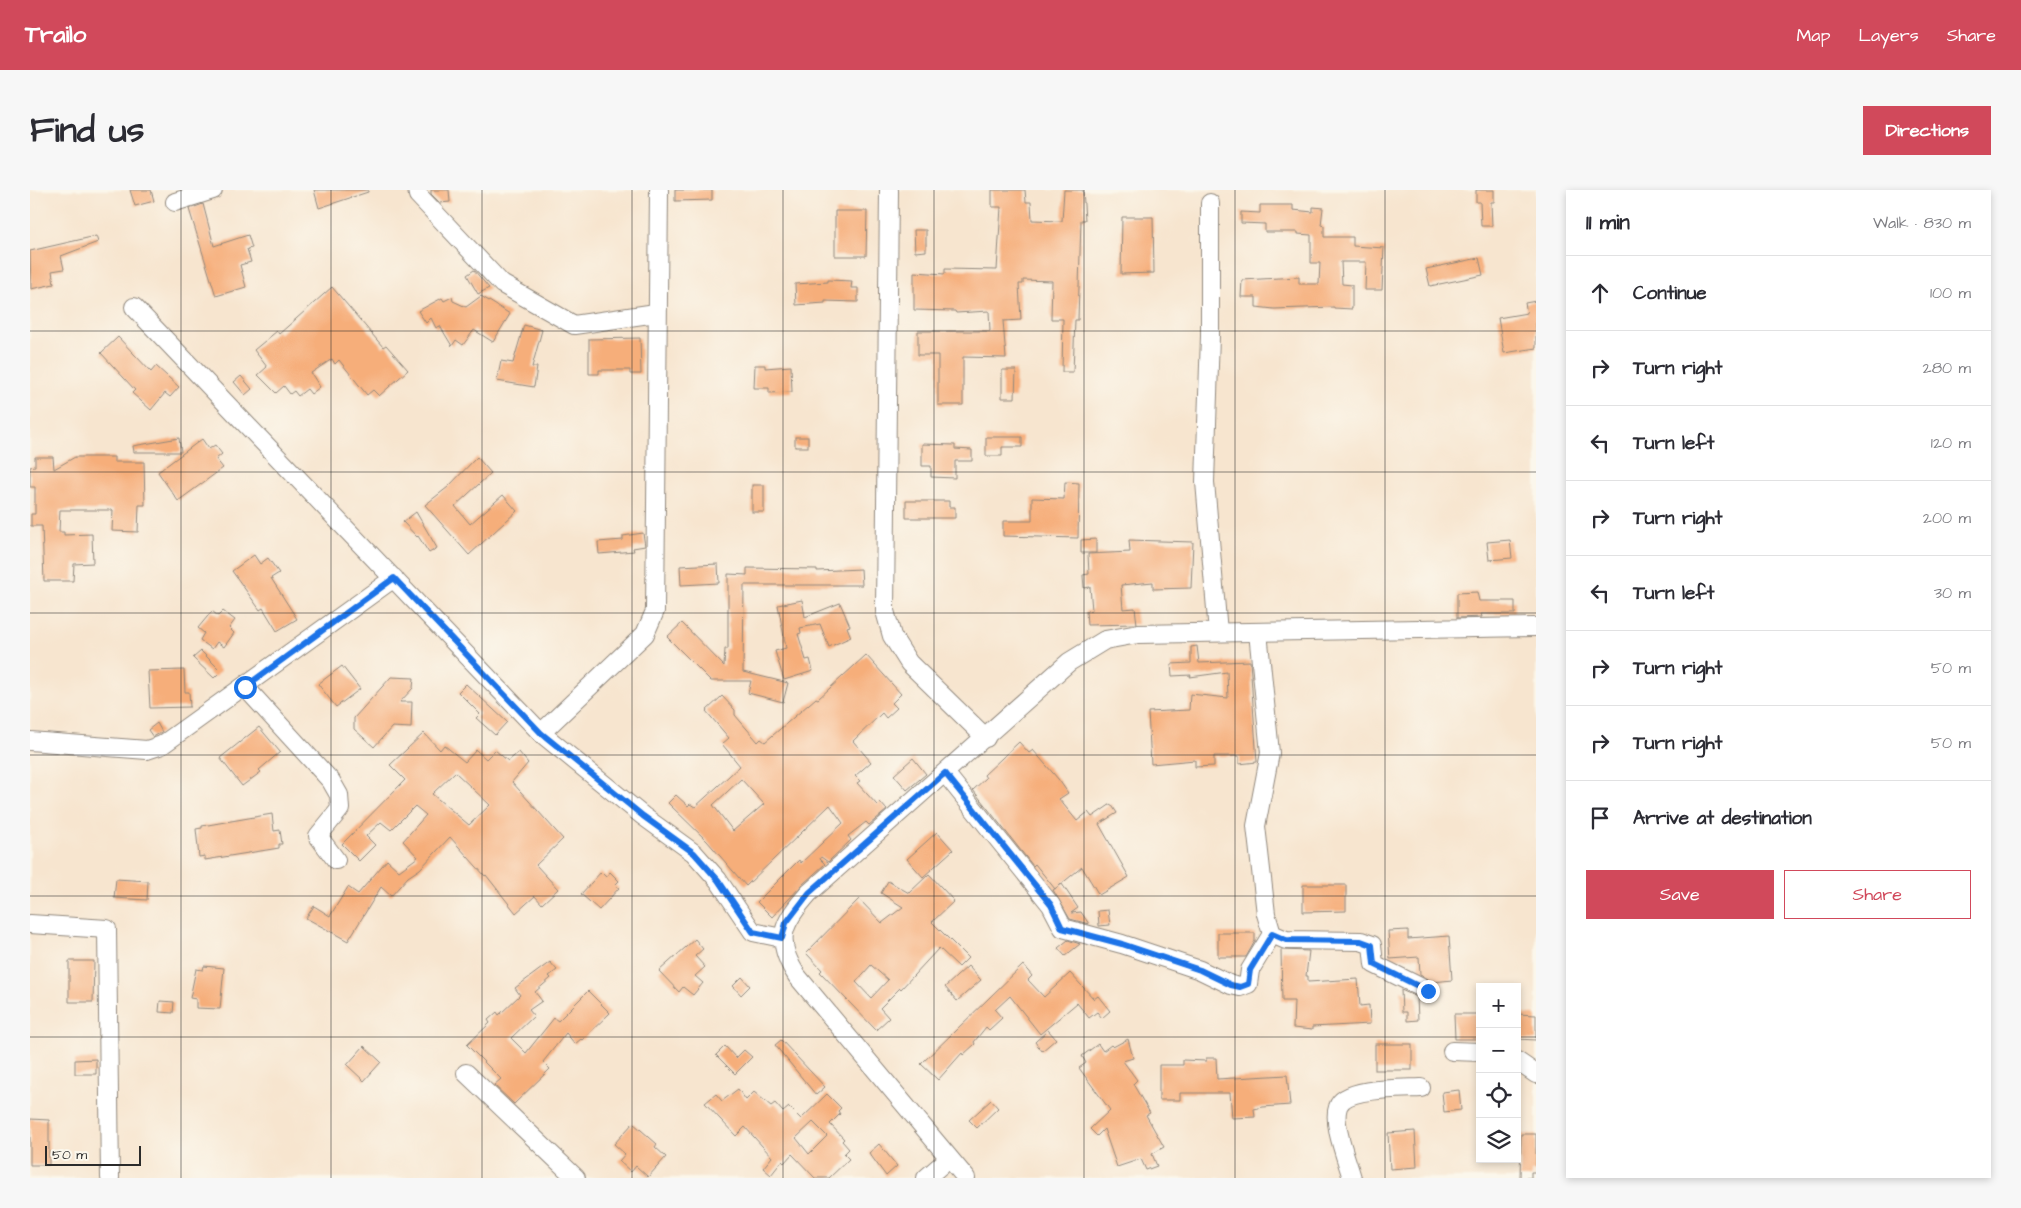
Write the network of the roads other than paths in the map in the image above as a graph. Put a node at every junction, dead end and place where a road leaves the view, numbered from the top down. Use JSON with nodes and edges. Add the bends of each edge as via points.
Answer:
{"nodes":[{"id":1,"x":213,"y":190,"type":"edge"},
{"id":2,"x":417,"y":190,"type":"edge"},
{"id":3,"x":659,"y":190,"type":"edge"},
{"id":4,"x":889,"y":190,"type":"edge"},
{"id":5,"x":175,"y":202,"type":"dead end"},
{"id":6,"x":1210,"y":204,"type":"dead end"},
{"id":7,"x":134,"y":307,"type":"dead end"},
{"id":8,"x":656,"y":313,"type":"junction"},
{"id":9,"x":394,"y":578,"type":"junction"},
{"id":10,"x":1536,"y":627,"type":"edge"},
{"id":11,"x":1218,"y":632,"type":"junction"},
{"id":12,"x":1258,"y":632,"type":"junction"},
{"id":13,"x":245,"y":687,"type":"junction"},
{"id":14,"x":541,"y":733,"type":"junction"},
{"id":15,"x":986,"y":738,"type":"junction"},
{"id":16,"x":30,"y":741,"type":"edge"},
{"id":17,"x":945,"y":773,"type":"junction"},
{"id":18,"x":336,"y":860,"type":"dead end"},
{"id":19,"x":30,"y":924,"type":"edge"},
{"id":20,"x":1272,"y":934,"type":"junction"},
{"id":21,"x":782,"y":938,"type":"junction"},
{"id":22,"x":1428,"y":991,"type":"dead end"},
{"id":23,"x":1452,"y":1051,"type":"dead end"},
{"id":24,"x":1476,"y":1052,"type":"edge"},
{"id":25,"x":1521,"y":1063,"type":"edge"},
{"id":26,"x":466,"y":1073,"type":"dead end"},
{"id":27,"x":1536,"y":1074,"type":"edge"},
{"id":28,"x":1421,"y":1088,"type":"dead end"},
{"id":29,"x":948,"y":1160,"type":"junction"},
{"id":30,"x":110,"y":1178,"type":"edge"},
{"id":31,"x":576,"y":1178,"type":"edge"},
{"id":32,"x":926,"y":1178,"type":"edge"},
{"id":33,"x":966,"y":1178,"type":"edge"},
{"id":34,"x":1352,"y":1178,"type":"edge"}],
"edges":[{"from":1,"to":5,"type":"street"},
{"from":2,"to":8,"type":"street","via":[[418,195],[502,284],[574,325]]},
{"from":3,"to":8,"type":"street"},
{"from":4,"to":15,"type":"street","via":[[885,611],[892,636],[909,663]]},
{"from":6,"to":11,"type":"street","via":[[1205,482]]},
{"from":7,"to":9,"type":"street"},
{"from":8,"to":14,"type":"street","via":[[655,611],[645,634]]},
{"from":9,"to":13,"type":"street"},
{"from":9,"to":14,"type":"street"},
{"from":10,"to":12,"type":"street"},
{"from":11,"to":12,"type":"street"},
{"from":11,"to":15,"type":"street","via":[[1138,634],[1105,640],[1069,662]]},
{"from":12,"to":20,"type":"street","via":[[1270,753],[1256,826],[1266,914]]},
{"from":13,"to":16,"type":"street","via":[[162,745],[147,750]]},
{"from":13,"to":18,"type":"street","via":[[331,782],[339,795],[340,809],[318,836]]},
{"from":14,"to":21,"type":"street","via":[[694,853],[718,880],[753,932]]},
{"from":15,"to":17,"type":"street"},
{"from":17,"to":20,"type":"street","via":[[1051,905],[1062,928],[1122,944],[1240,987],[1248,984],[1250,970]]},
{"from":17,"to":21,"type":"street","via":[[809,893],[786,923]]},
{"from":19,"to":30,"type":"street","via":[[107,929]]},
{"from":20,"to":22,"type":"street","via":[[1286,940],[1361,941],[1372,945],[1374,964]]},
{"from":21,"to":29,"type":"street","via":[[786,959],[796,976]]},
{"from":23,"to":24,"type":"street"},
{"from":25,"to":27,"type":"street"},
{"from":26,"to":31,"type":"street"},
{"from":28,"to":34,"type":"street","via":[[1358,1092],[1338,1105],[1339,1132]]},
{"from":29,"to":32,"type":"street"},
{"from":29,"to":33,"type":"street"}]}
